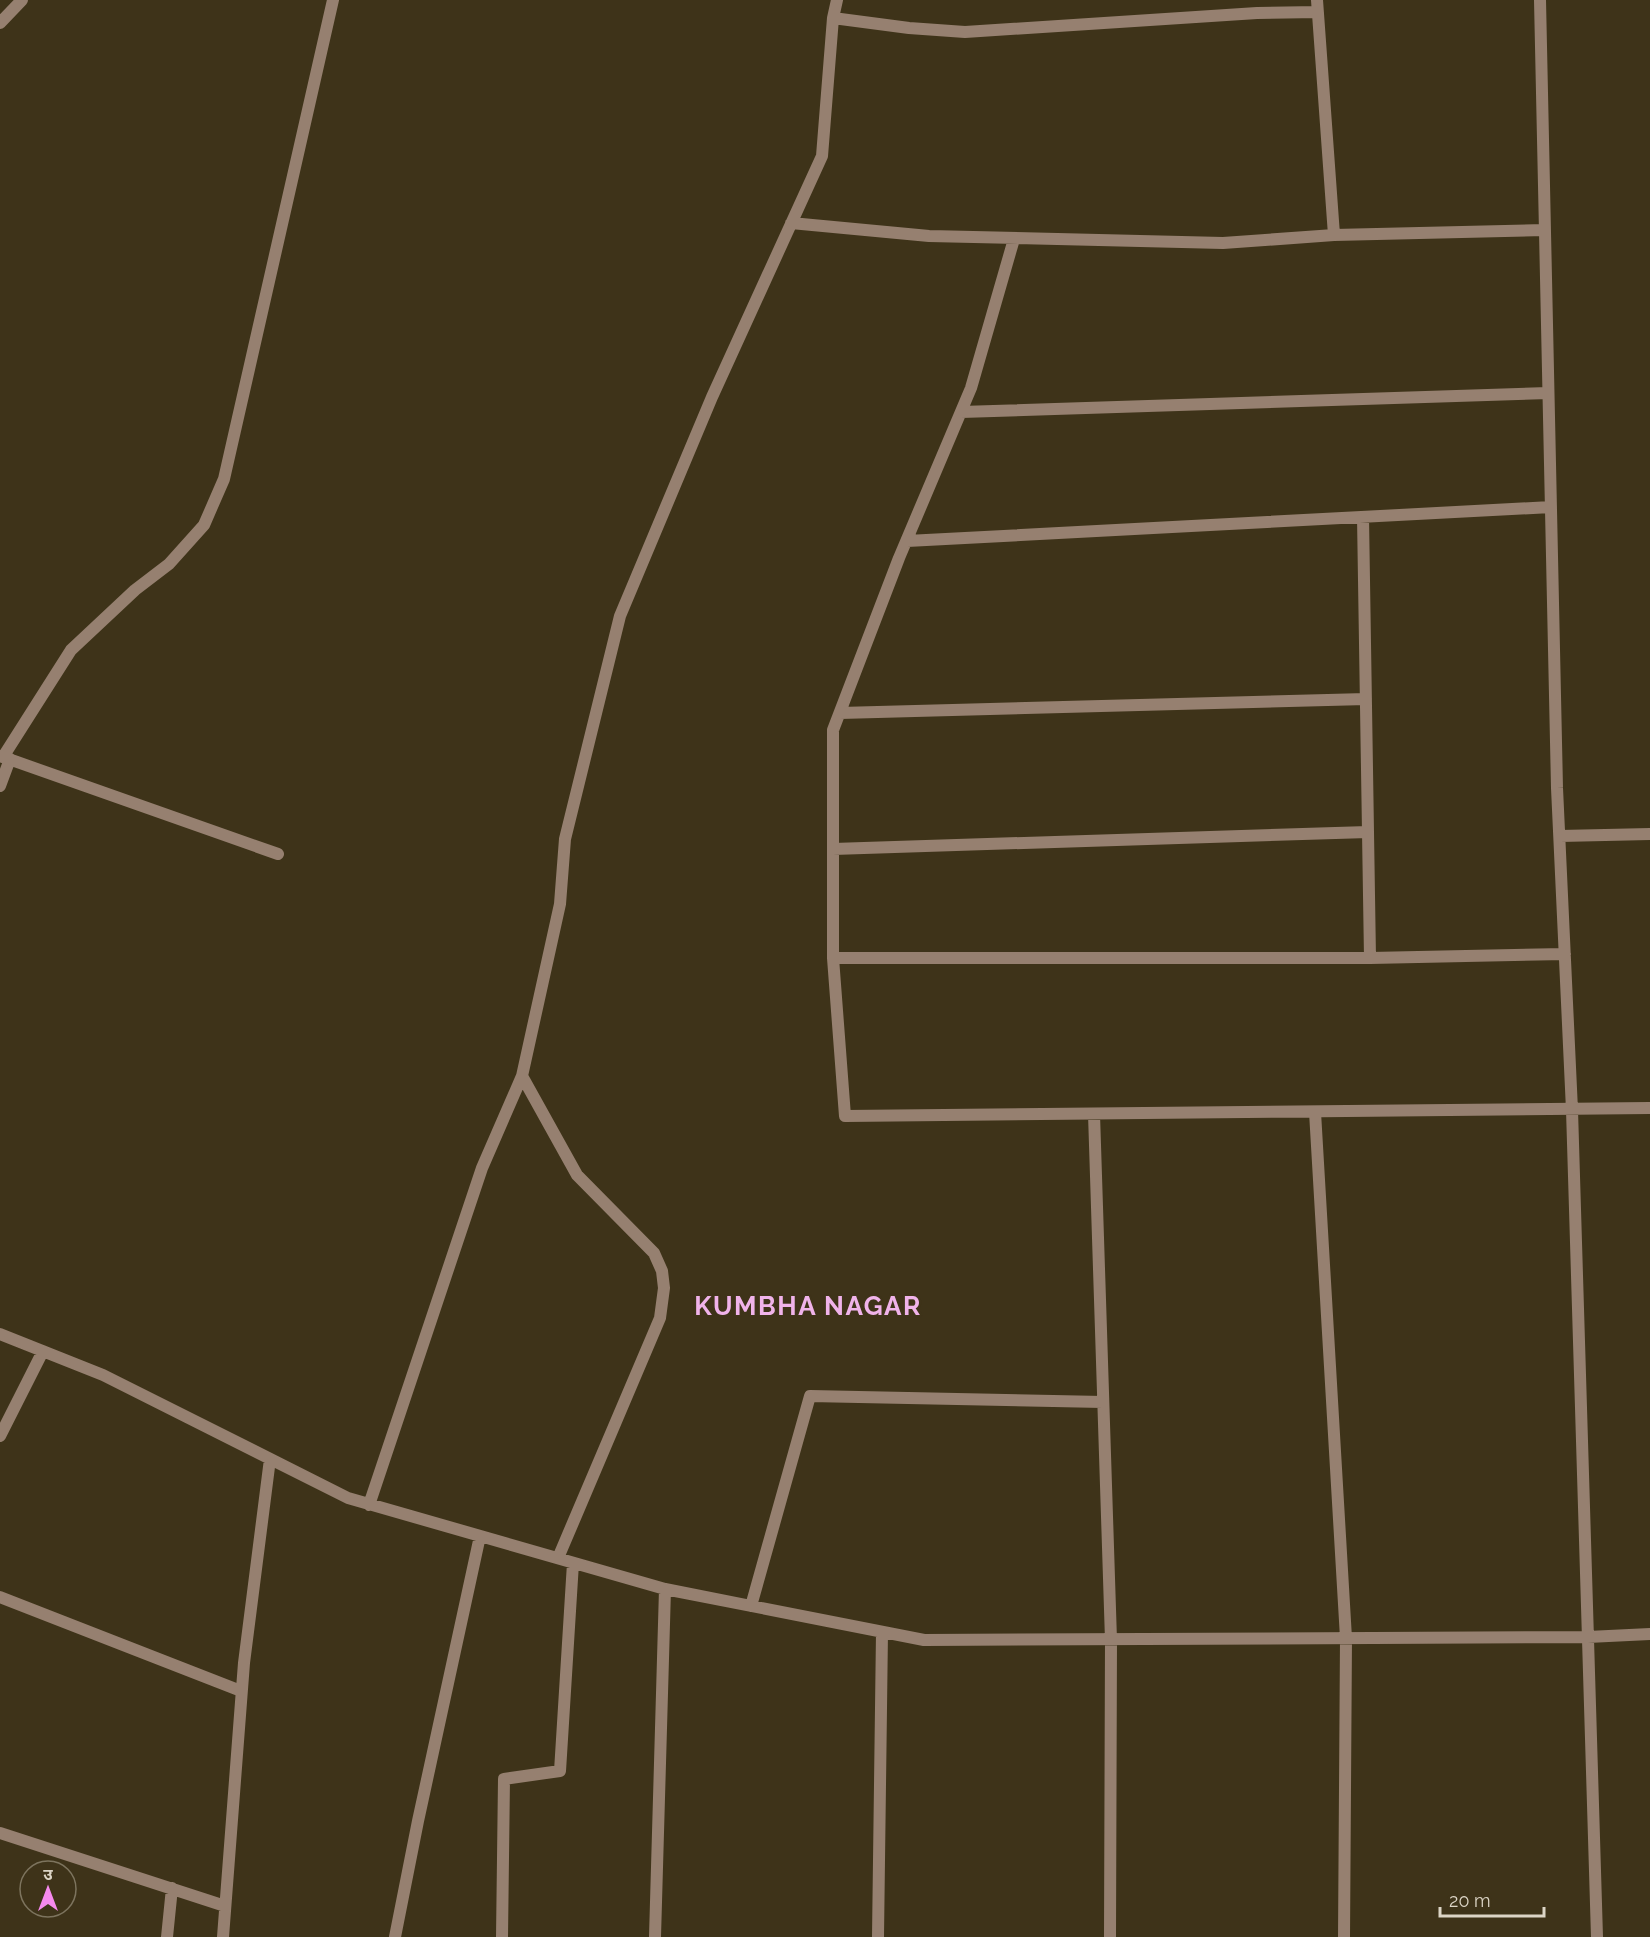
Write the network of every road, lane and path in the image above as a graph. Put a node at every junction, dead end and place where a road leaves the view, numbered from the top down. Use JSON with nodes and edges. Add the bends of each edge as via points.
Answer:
{"nodes":[{"id":1,"x":22,"y":0,"type":"edge"},
{"id":2,"x":333,"y":0,"type":"edge"},
{"id":3,"x":837,"y":0,"type":"edge"},
{"id":4,"x":1540,"y":0,"type":"edge"},
{"id":5,"x":1318,"y":6,"type":"edge"},
{"id":6,"x":833,"y":18,"type":"junction"},
{"id":7,"x":0,"y":23,"type":"edge"},
{"id":8,"x":791,"y":223,"type":"junction"},
{"id":9,"x":1544,"y":230,"type":"junction"},
{"id":10,"x":1334,"y":235,"type":"junction"},
{"id":11,"x":1014,"y":239,"type":"junction"},
{"id":12,"x":1548,"y":393,"type":"junction"},
{"id":13,"x":961,"y":412,"type":"junction"},
{"id":14,"x":1551,"y":507,"type":"junction"},
{"id":15,"x":1363,"y":517,"type":"junction"},
{"id":16,"x":907,"y":541,"type":"junction"},
{"id":17,"x":1366,"y":699,"type":"junction"},
{"id":18,"x":840,"y":713,"type":"junction"},
{"id":19,"x":4,"y":758,"type":"edge"},
{"id":20,"x":0,"y":786,"type":"edge"},
{"id":21,"x":1368,"y":832,"type":"junction"},
{"id":22,"x":1650,"y":834,"type":"edge"},
{"id":23,"x":1560,"y":836,"type":"junction"},
{"id":24,"x":833,"y":849,"type":"junction"},
{"id":25,"x":278,"y":854,"type":"dead end"},
{"id":26,"x":1565,"y":954,"type":"junction"},
{"id":27,"x":833,"y":958,"type":"junction"},
{"id":28,"x":1370,"y":958,"type":"junction"},
{"id":29,"x":522,"y":1076,"type":"junction"},
{"id":30,"x":1650,"y":1108,"type":"edge"},
{"id":31,"x":1572,"y":1110,"type":"junction"},
{"id":32,"x":1315,"y":1112,"type":"junction"},
{"id":33,"x":1094,"y":1114,"type":"junction"},
{"id":34,"x":0,"y":1334,"type":"edge"},
{"id":35,"x":43,"y":1351,"type":"junction"},
{"id":36,"x":1104,"y":1402,"type":"junction"},
{"id":37,"x":0,"y":1436,"type":"edge"},
{"id":38,"x":270,"y":1459,"type":"junction"},
{"id":39,"x":369,"y":1505,"type":"junction"},
{"id":40,"x":480,"y":1536,"type":"junction"},
{"id":41,"x":558,"y":1558,"type":"junction"},
{"id":42,"x":573,"y":1563,"type":"junction"},
{"id":43,"x":665,"y":1589,"type":"junction"},
{"id":44,"x":0,"y":1597,"type":"edge"},
{"id":45,"x":751,"y":1606,"type":"junction"},
{"id":46,"x":882,"y":1632,"type":"junction"},
{"id":47,"x":1650,"y":1634,"type":"edge"},
{"id":48,"x":1588,"y":1636,"type":"junction"},
{"id":49,"x":1346,"y":1638,"type":"junction"},
{"id":50,"x":1111,"y":1640,"type":"junction"},
{"id":51,"x":241,"y":1691,"type":"junction"},
{"id":52,"x":0,"y":1833,"type":"edge"},
{"id":53,"x":172,"y":1888,"type":"junction"},
{"id":54,"x":225,"y":1906,"type":"junction"},
{"id":55,"x":167,"y":1937,"type":"edge"},
{"id":56,"x":223,"y":1937,"type":"edge"},
{"id":57,"x":395,"y":1937,"type":"edge"},
{"id":58,"x":502,"y":1937,"type":"edge"},
{"id":59,"x":655,"y":1937,"type":"edge"},
{"id":60,"x":878,"y":1937,"type":"edge"},
{"id":61,"x":1110,"y":1937,"type":"edge"},
{"id":62,"x":1344,"y":1937,"type":"edge"},
{"id":63,"x":1597,"y":1937,"type":"edge"}],
"edges":[{"from":1,"to":7,"type":"street"},
{"from":2,"to":19,"type":"street","via":[[238,419],[220,488],[204,525],[169,564],[71,650]]},
{"from":3,"to":6,"type":"street"},
{"from":4,"to":9,"type":"street"},
{"from":5,"to":6,"type":"street","via":[[965,32]]},
{"from":5,"to":10,"type":"street"},
{"from":6,"to":8,"type":"street","via":[[822,156]]},
{"from":8,"to":11,"type":"street","via":[[929,236]]},
{"from":8,"to":29,"type":"street","via":[[620,616],[565,839],[560,904]]},
{"from":9,"to":10,"type":"street"},
{"from":9,"to":12,"type":"street"},
{"from":10,"to":11,"type":"street","via":[[1223,243]]},
{"from":11,"to":13,"type":"street"},
{"from":12,"to":13,"type":"street"},
{"from":12,"to":14,"type":"street"},
{"from":13,"to":16,"type":"street"},
{"from":14,"to":15,"type":"street"},
{"from":14,"to":23,"type":"street"},
{"from":15,"to":16,"type":"street"},
{"from":15,"to":17,"type":"street"},
{"from":16,"to":18,"type":"street"},
{"from":17,"to":18,"type":"street"},
{"from":17,"to":21,"type":"street"},
{"from":18,"to":24,"type":"street","via":[[833,730]]},
{"from":19,"to":20,"type":"street"},
{"from":19,"to":25,"type":"street"},
{"from":21,"to":24,"type":"street"},
{"from":21,"to":28,"type":"street"},
{"from":22,"to":23,"type":"street"},
{"from":23,"to":26,"type":"street"},
{"from":24,"to":27,"type":"street"},
{"from":26,"to":28,"type":"street"},
{"from":26,"to":31,"type":"street"},
{"from":27,"to":28,"type":"street"},
{"from":27,"to":33,"type":"street","via":[[845,1116]]},
{"from":29,"to":39,"type":"street","via":[[482,1168]]},
{"from":29,"to":41,"type":"street","via":[[577,1175],[654,1253],[664,1288],[660,1318]]},
{"from":30,"to":31,"type":"street"},
{"from":31,"to":32,"type":"street"},
{"from":31,"to":48,"type":"street"},
{"from":32,"to":33,"type":"street"},
{"from":32,"to":49,"type":"street"},
{"from":33,"to":36,"type":"street"},
{"from":34,"to":35,"type":"street"},
{"from":35,"to":37,"type":"street"},
{"from":35,"to":38,"type":"street","via":[[103,1375]]},
{"from":36,"to":45,"type":"street","via":[[810,1396]]},
{"from":36,"to":50,"type":"street"},
{"from":38,"to":39,"type":"street"},
{"from":38,"to":51,"type":"street"},
{"from":39,"to":40,"type":"street"},
{"from":40,"to":41,"type":"street"},
{"from":40,"to":57,"type":"street"},
{"from":41,"to":42,"type":"street"},
{"from":42,"to":43,"type":"street"},
{"from":42,"to":58,"type":"street","via":[[560,1771],[504,1779]]},
{"from":43,"to":45,"type":"street"},
{"from":43,"to":59,"type":"street"},
{"from":44,"to":51,"type":"street"},
{"from":45,"to":46,"type":"street"},
{"from":46,"to":50,"type":"street","via":[[924,1640]]},
{"from":46,"to":60,"type":"street"},
{"from":47,"to":48,"type":"street"},
{"from":48,"to":49,"type":"street"},
{"from":48,"to":63,"type":"street"},
{"from":49,"to":50,"type":"street"},
{"from":49,"to":62,"type":"street"},
{"from":50,"to":61,"type":"street"},
{"from":51,"to":54,"type":"street"},
{"from":52,"to":53,"type":"street"},
{"from":53,"to":54,"type":"street"},
{"from":53,"to":55,"type":"street"},
{"from":54,"to":56,"type":"street"}]}
